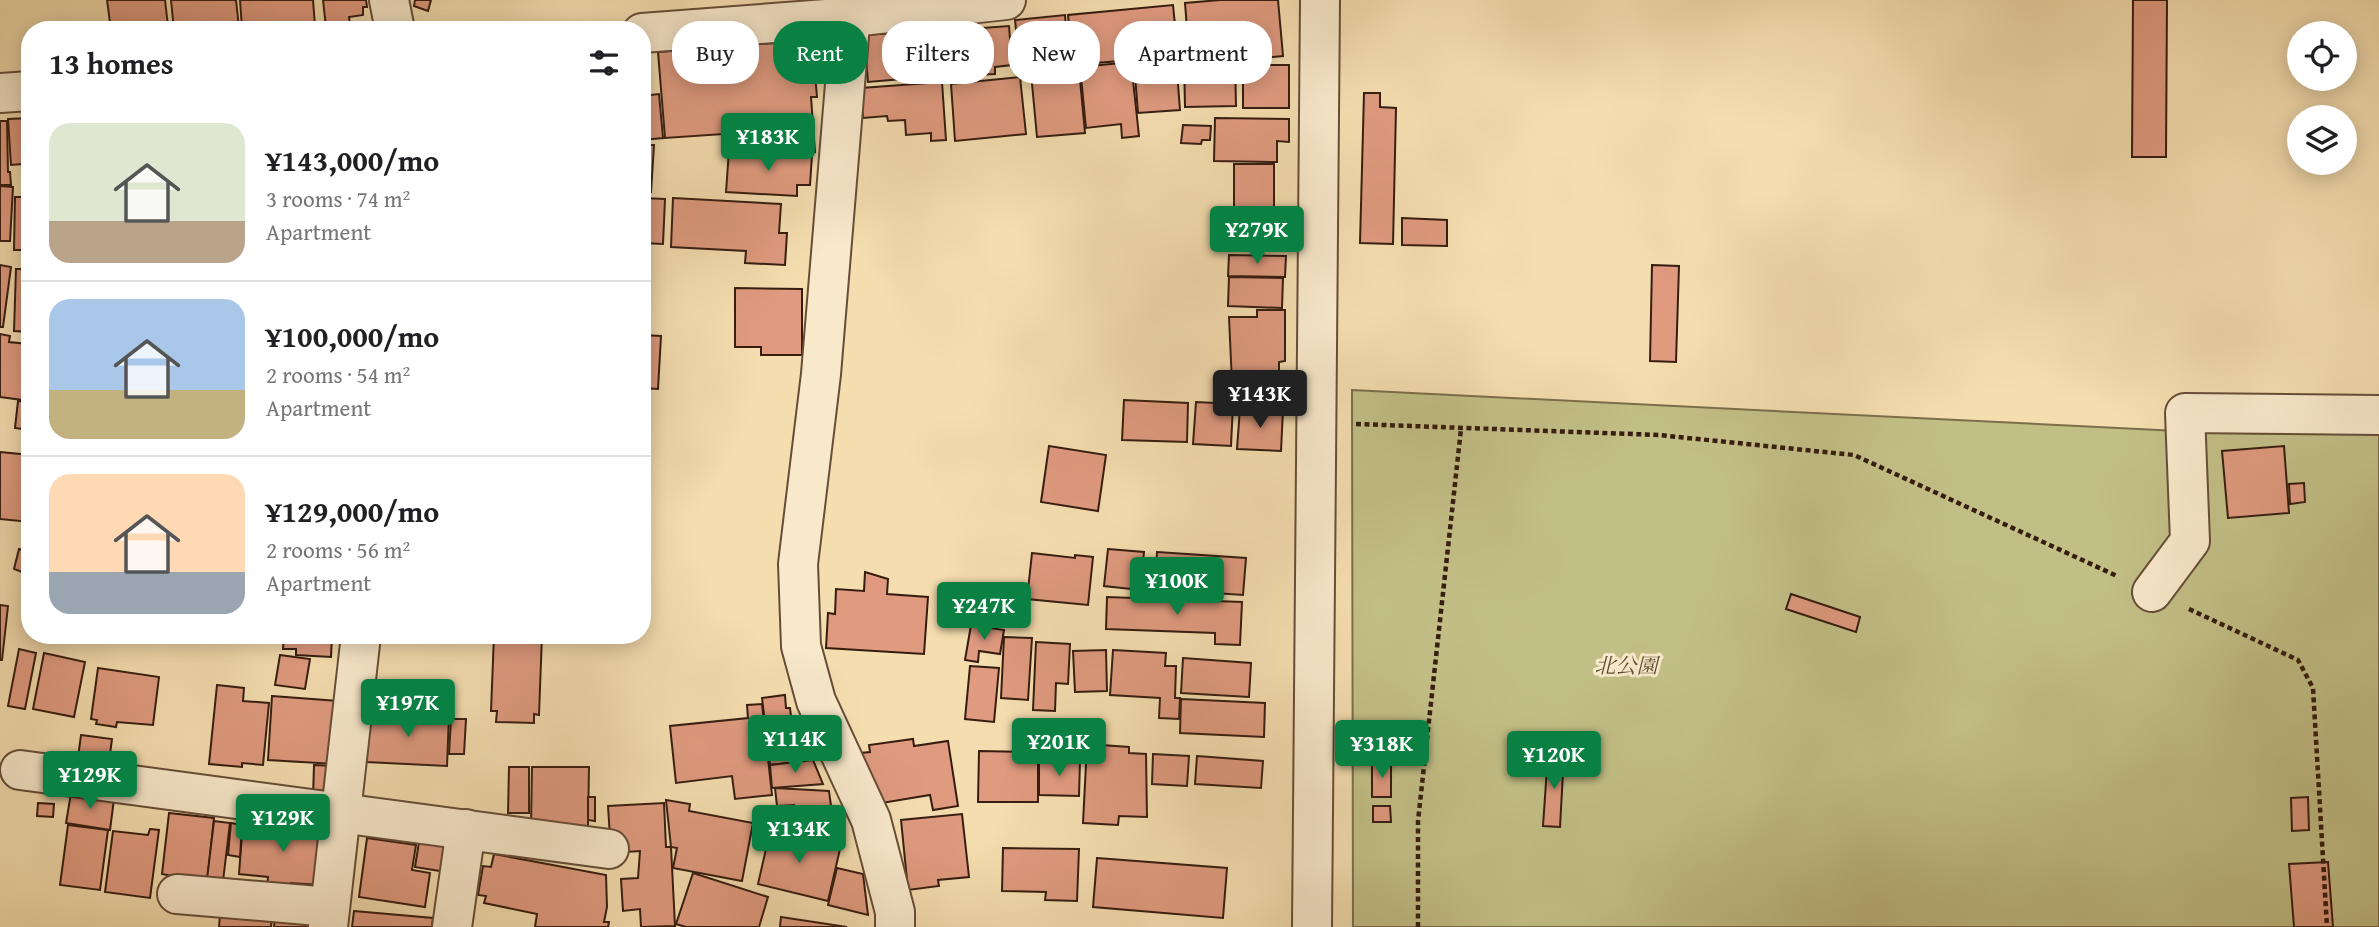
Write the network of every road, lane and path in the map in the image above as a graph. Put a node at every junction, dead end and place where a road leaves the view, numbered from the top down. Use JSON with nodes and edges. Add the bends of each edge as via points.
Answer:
{"nodes":[{"id":1,"x":389,"y":0,"type":"edge"},
{"id":2,"x":1006,"y":0,"type":"edge"},
{"id":3,"x":1320,"y":0,"type":"edge"},
{"id":4,"x":852,"y":9,"type":"edge"},
{"id":5,"x":719,"y":13,"type":"edge"},
{"id":6,"x":393,"y":21,"type":"edge"},
{"id":7,"x":651,"y":31,"type":"edge"},
{"id":8,"x":21,"y":92,"type":"edge"},
{"id":9,"x":0,"y":93,"type":"edge"},
{"id":10,"x":2379,"y":415,"type":"edge"},
{"id":11,"x":1316,"y":422,"type":"junction"},
{"id":12,"x":1461,"y":429,"type":"junction"},
{"id":13,"x":2152,"y":592,"type":"junction"},
{"id":14,"x":361,"y":644,"type":"edge"},
{"id":15,"x":20,"y":770,"type":"dead end"},
{"id":16,"x":342,"y":812,"type":"junction"},
{"id":17,"x":466,"y":829,"type":"junction"},
{"id":18,"x":609,"y":849,"type":"dead end"},
{"id":19,"x":177,"y":894,"type":"dead end"},
{"id":20,"x":329,"y":917,"type":"edge"},
{"id":21,"x":452,"y":927,"type":"edge"},
{"id":22,"x":895,"y":927,"type":"edge"},
{"id":23,"x":1312,"y":927,"type":"edge"},
{"id":24,"x":1418,"y":927,"type":"edge"},
{"id":25,"x":2326,"y":927,"type":"edge"}],
"edges":[{"from":1,"to":6,"type":"street"},
{"from":2,"to":4,"type":"street"},
{"from":3,"to":11,"type":"street"},
{"from":4,"to":5,"type":"street"},
{"from":4,"to":22,"type":"street","via":[[821,374],[798,564],[801,646],[816,701],[871,820]]},
{"from":5,"to":7,"type":"street"},
{"from":8,"to":9,"type":"street"},
{"from":10,"to":13,"type":"street","via":[[2185,413],[2190,541]]},
{"from":11,"to":12,"type":"path"},
{"from":11,"to":23,"type":"street"},
{"from":12,"to":13,"type":"path","via":[[1659,435],[1854,455]]},
{"from":12,"to":24,"type":"path","via":[[1418,821]]},
{"from":13,"to":25,"type":"path","via":[[2298,660],[2313,688]]},
{"from":14,"to":16,"type":"street"},
{"from":15,"to":16,"type":"street"},
{"from":16,"to":17,"type":"street"},
{"from":16,"to":20,"type":"street"},
{"from":17,"to":18,"type":"street"},
{"from":17,"to":21,"type":"street"},
{"from":19,"to":20,"type":"street"}]}
